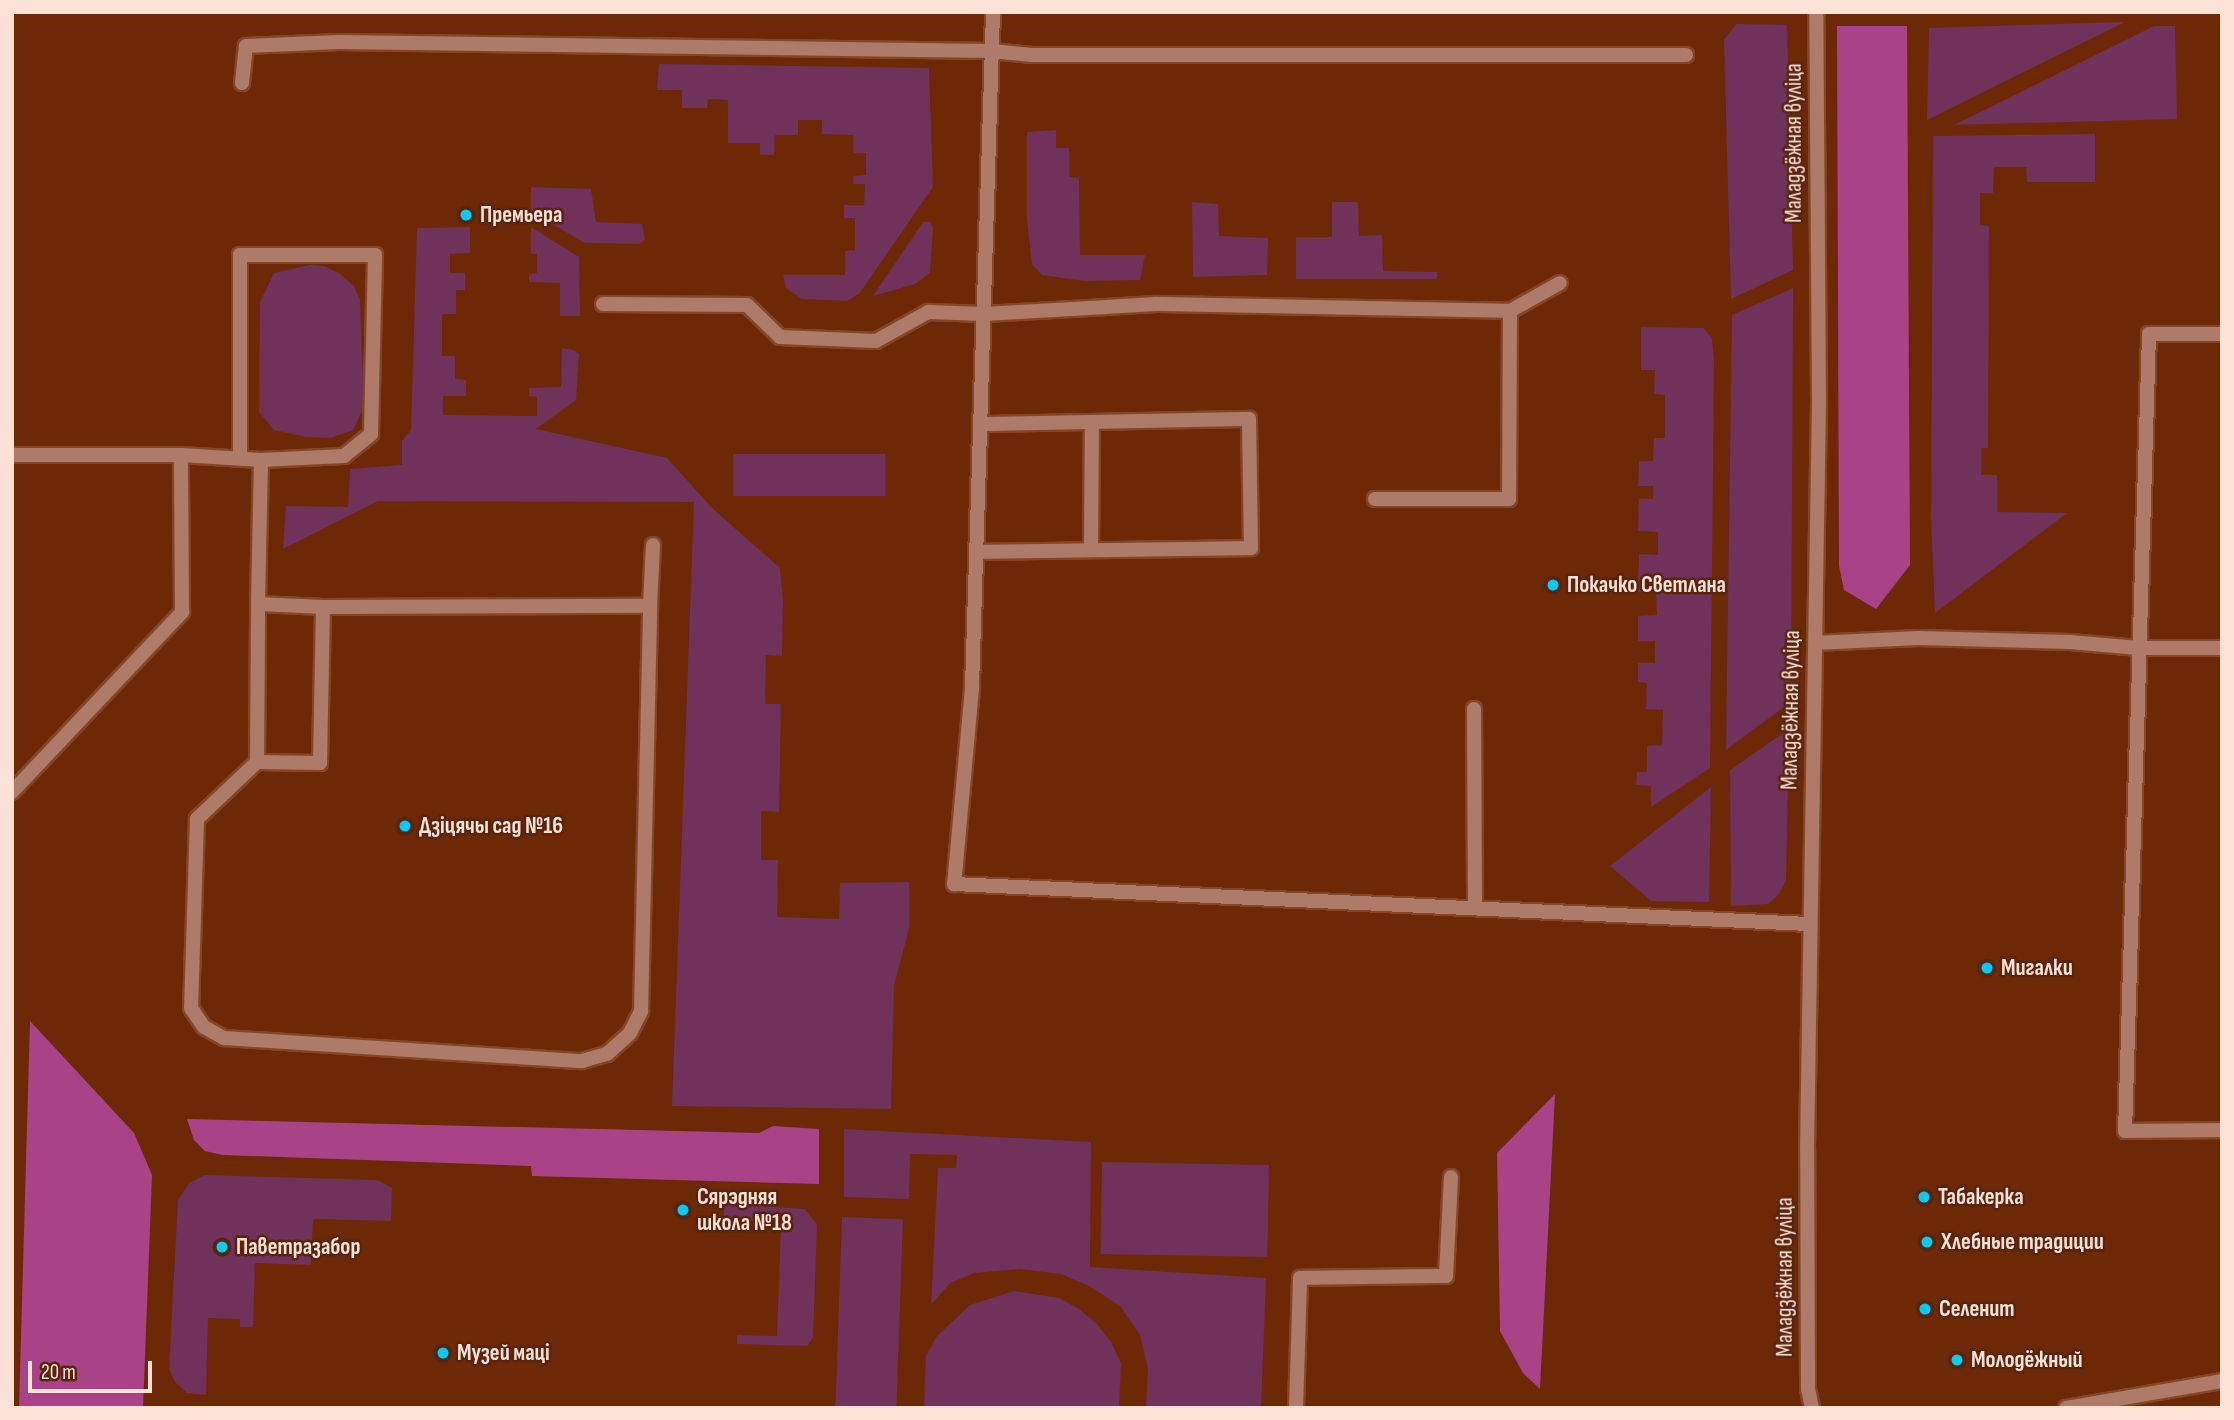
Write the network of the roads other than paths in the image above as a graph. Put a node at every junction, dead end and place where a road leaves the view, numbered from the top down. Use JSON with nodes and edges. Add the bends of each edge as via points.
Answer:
{"nodes":[{"id":1,"x":993,"y":12,"type":"edge"},
{"id":2,"x":1816,"y":12,"type":"edge"},
{"id":3,"x":992,"y":51,"type":"junction"},
{"id":4,"x":1686,"y":55,"type":"dead end"},
{"id":5,"x":242,"y":83,"type":"dead end"},
{"id":6,"x":1560,"y":283,"type":"dead end"},
{"id":7,"x":603,"y":304,"type":"dead end"},
{"id":8,"x":1510,"y":311,"type":"junction"},
{"id":9,"x":984,"y":314,"type":"junction"},
{"id":10,"x":2222,"y":334,"type":"edge"},
{"id":11,"x":1092,"y":422,"type":"junction"},
{"id":12,"x":981,"y":424,"type":"junction"},
{"id":13,"x":12,"y":455,"type":"edge"},
{"id":14,"x":181,"y":455,"type":"junction"},
{"id":15,"x":240,"y":456,"type":"junction"},
{"id":16,"x":261,"y":460,"type":"junction"},
{"id":17,"x":1375,"y":499,"type":"dead end"},
{"id":18,"x":653,"y":545,"type":"dead end"},
{"id":19,"x":1091,"y":550,"type":"junction"},
{"id":20,"x":977,"y":552,"type":"junction"},
{"id":21,"x":258,"y":604,"type":"junction"},
{"id":22,"x":650,"y":606,"type":"junction"},
{"id":23,"x":323,"y":607,"type":"junction"},
{"id":24,"x":1815,"y":643,"type":"junction"},
{"id":25,"x":2139,"y":648,"type":"junction"},
{"id":26,"x":2222,"y":648,"type":"edge"},
{"id":27,"x":1474,"y":709,"type":"dead end"},
{"id":28,"x":257,"y":762,"type":"junction"},
{"id":29,"x":12,"y":792,"type":"edge"},
{"id":30,"x":1475,"y":908,"type":"junction"},
{"id":31,"x":1809,"y":924,"type":"junction"},
{"id":32,"x":2222,"y":1130,"type":"edge"},
{"id":33,"x":1451,"y":1177,"type":"dead end"},
{"id":34,"x":2222,"y":1381,"type":"edge"},
{"id":35,"x":1296,"y":1408,"type":"edge"},
{"id":36,"x":1812,"y":1408,"type":"edge"},
{"id":37,"x":2066,"y":1408,"type":"edge"}],
"edges":[{"from":1,"to":3,"type":"street"},
{"from":2,"to":24,"type":"street","name":"Маладзёжная вуліца","via":[[1819,401]]},
{"from":3,"to":4,"type":"street","via":[[1032,55]]},
{"from":3,"to":5,"type":"street","via":[[339,42],[258,45],[246,46]]},
{"from":3,"to":9,"type":"street"},
{"from":6,"to":8,"type":"street"},
{"from":7,"to":9,"type":"street","via":[[747,305],[780,337],[876,341],[928,312]]},
{"from":8,"to":9,"type":"street","via":[[1156,303]]},
{"from":8,"to":17,"type":"street","via":[[1509,499]]},
{"from":9,"to":12,"type":"street"},
{"from":10,"to":25,"type":"street","via":[[2150,334]]},
{"from":11,"to":12,"type":"street"},
{"from":11,"to":19,"type":"street"},
{"from":11,"to":19,"type":"street","via":[[1249,419],[1251,548]]},
{"from":12,"to":20,"type":"street"},
{"from":13,"to":14,"type":"street"},
{"from":14,"to":15,"type":"street"},
{"from":14,"to":29,"type":"street","via":[[182,612]]},
{"from":15,"to":16,"type":"street"},
{"from":15,"to":16,"type":"street","via":[[240,255],[375,255],[371,434],[344,456]]},
{"from":16,"to":21,"type":"street"},
{"from":18,"to":22,"type":"street"},
{"from":19,"to":20,"type":"street"},
{"from":20,"to":30,"type":"street","via":[[972,688],[954,884]]},
{"from":21,"to":23,"type":"street"},
{"from":21,"to":28,"type":"street"},
{"from":22,"to":23,"type":"street"},
{"from":22,"to":28,"type":"street","via":[[641,1011],[630,1033],[607,1054],[582,1061],[224,1038],[204,1027],[191,1007],[189,991],[197,819]]},
{"from":23,"to":28,"type":"street","via":[[320,764]]},
{"from":24,"to":25,"type":"street","via":[[1919,638]]},
{"from":24,"to":31,"type":"street","name":"Маладзёжная вуліца"},
{"from":25,"to":26,"type":"street"},
{"from":25,"to":32,"type":"street","via":[[2125,1131]]},
{"from":27,"to":30,"type":"street"},
{"from":30,"to":31,"type":"street"},
{"from":31,"to":36,"type":"street","name":"Маладзёжная вуліца","via":[[1808,1389]]},
{"from":33,"to":35,"type":"street","via":[[1446,1276],[1300,1278]]},
{"from":34,"to":37,"type":"street"}]}
